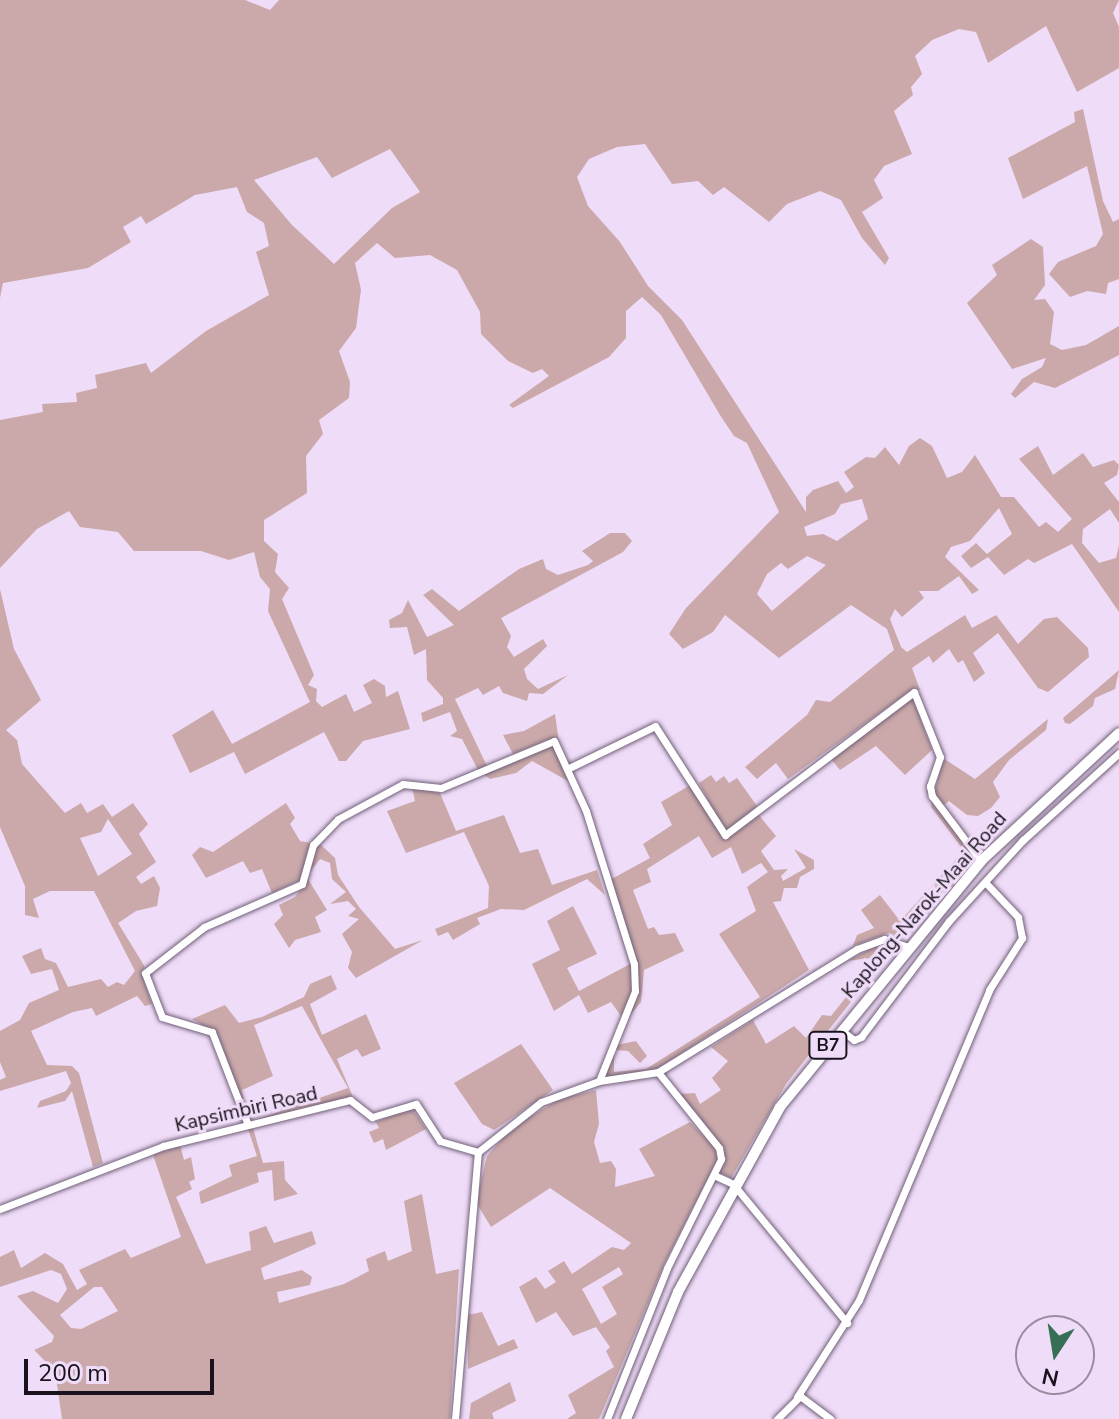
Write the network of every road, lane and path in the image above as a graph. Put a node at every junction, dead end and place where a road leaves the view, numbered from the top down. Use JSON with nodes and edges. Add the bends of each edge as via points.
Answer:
{"nodes":[{"id":1,"x":1119,"y":733,"type":"edge"},
{"id":2,"x":1119,"y":753,"type":"edge"},
{"id":3,"x":567,"y":769,"type":"junction"},
{"id":4,"x":1073,"y":772,"type":"junction"},
{"id":5,"x":1085,"y":783,"type":"junction"},
{"id":6,"x":981,"y":861,"type":"junction"},
{"id":7,"x":985,"y":882,"type":"junction"},
{"id":8,"x":909,"y":947,"type":"junction"},
{"id":9,"x":841,"y":1030,"type":"junction"},
{"id":10,"x":658,"y":1072,"type":"junction"},
{"id":11,"x":599,"y":1081,"type":"junction"},
{"id":12,"x":248,"y":1125,"type":"junction"},
{"id":13,"x":478,"y":1152,"type":"junction"},
{"id":14,"x":716,"y":1176,"type":"junction"},
{"id":15,"x":733,"y":1184,"type":"junction"},
{"id":16,"x":0,"y":1209,"type":"edge"},
{"id":17,"x":847,"y":1323,"type":"junction"},
{"id":18,"x":626,"y":1370,"type":"junction"},
{"id":19,"x":643,"y":1376,"type":"junction"},
{"id":20,"x":797,"y":1397,"type":"junction"},
{"id":21,"x":455,"y":1419,"type":"edge"},
{"id":22,"x":607,"y":1419,"type":"edge"},
{"id":23,"x":626,"y":1419,"type":"edge"},
{"id":24,"x":777,"y":1419,"type":"edge"},
{"id":25,"x":830,"y":1419,"type":"edge"}],
"edges":[{"from":1,"to":4,"type":"highway","name":"Kaplong-Narok-Maai Road","number":"B7"},
{"from":2,"to":5,"type":"street"},
{"from":3,"to":6,"type":"street","via":[[655,726],[725,835],[914,692],[940,757],[932,796]]},
{"from":3,"to":11,"type":"street","via":[[586,811],[636,977]]},
{"from":3,"to":12,"type":"street","via":[[554,741],[441,788],[396,787],[329,826],[310,851],[302,884],[204,927],[145,973],[162,1017],[212,1032]]},
{"from":4,"to":5,"type":"street"},
{"from":4,"to":6,"type":"highway","name":"Kaplong-Narok-Maai Road","number":"B7"},
{"from":5,"to":7,"type":"street"},
{"from":6,"to":8,"type":"highway","name":"Kaplong-Narok-Maai Road","number":"B7"},
{"from":7,"to":9,"type":"street","via":[[861,1037],[854,1040]]},
{"from":7,"to":17,"type":"street","via":[[1018,917],[1022,938],[989,990],[910,1187]]},
{"from":8,"to":9,"type":"highway","name":"Kaplong-Narok-Maai Road","number":"B7"},
{"from":8,"to":10,"type":"street","via":[[884,939],[857,949]]},
{"from":9,"to":15,"type":"highway","name":"Kaplong-Narok-Maai Road","number":"B7","via":[[780,1107]]},
{"from":10,"to":11,"type":"street"},
{"from":10,"to":14,"type":"street","via":[[719,1148]]},
{"from":11,"to":13,"type":"street","via":[[541,1102]]},
{"from":12,"to":13,"type":"street","name":"Kapsimbiri Road","via":[[350,1100],[372,1117],[411,1104],[420,1108],[440,1141]]},
{"from":12,"to":16,"type":"street","name":"Kapsimbiri Road","via":[[163,1146]]},
{"from":13,"to":21,"type":"street"},
{"from":14,"to":15,"type":"street"},
{"from":14,"to":18,"type":"street","via":[[667,1268]]},
{"from":15,"to":17,"type":"street"},
{"from":15,"to":19,"type":"highway","name":"Kaplong-Narok-Maai Road","number":"B7"},
{"from":17,"to":20,"type":"street"},
{"from":18,"to":19,"type":"street"},
{"from":18,"to":22,"type":"street"},
{"from":19,"to":23,"type":"highway","name":"Kaplong-Narok-Maai Road","number":"B7"},
{"from":20,"to":24,"type":"street"},
{"from":20,"to":25,"type":"street"}]}
